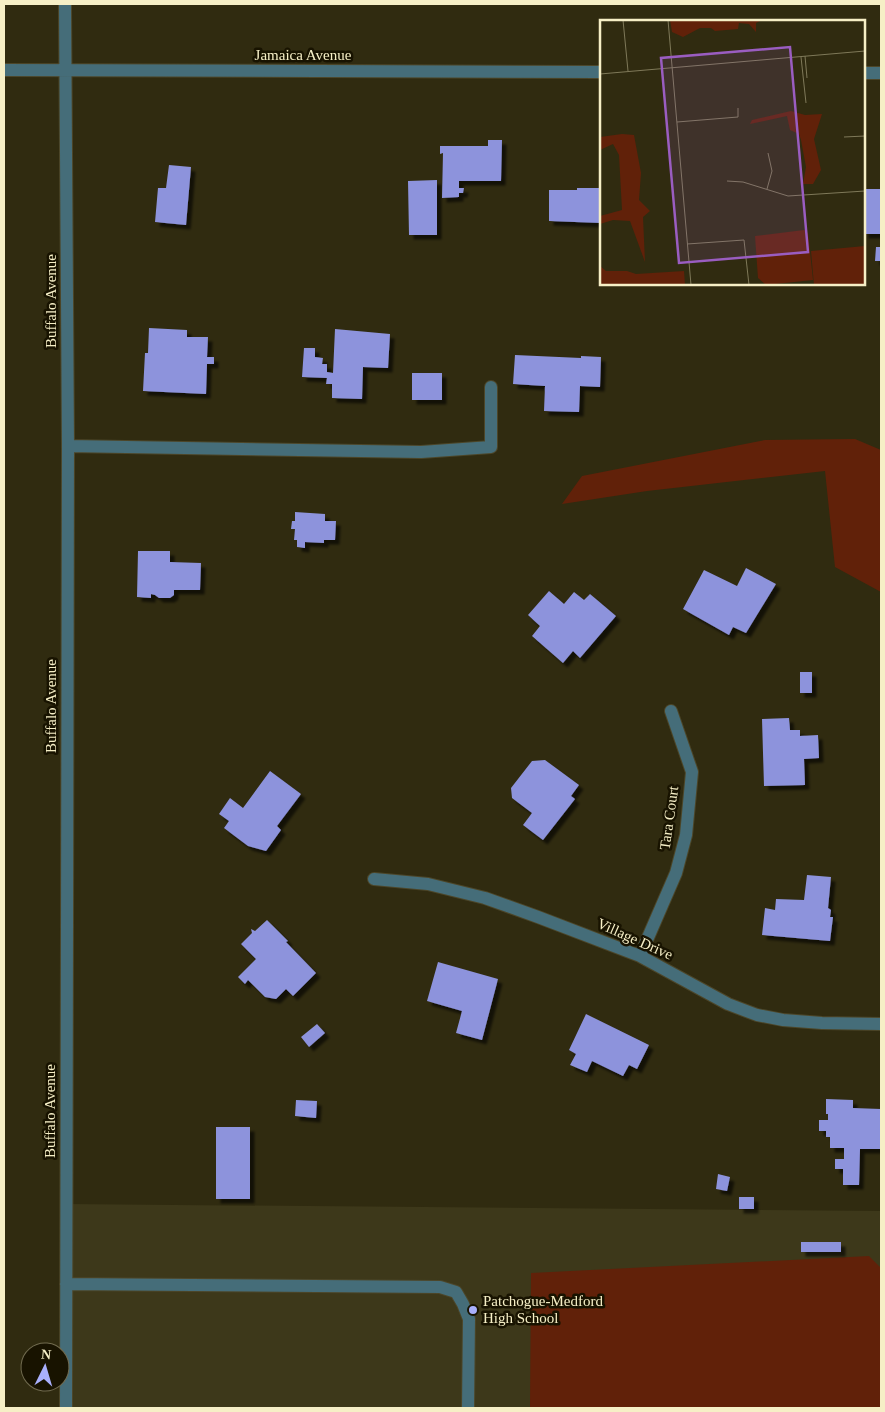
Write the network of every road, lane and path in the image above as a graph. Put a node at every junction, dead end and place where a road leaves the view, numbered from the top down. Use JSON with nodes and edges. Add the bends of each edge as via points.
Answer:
{"nodes":[{"id":1,"x":65,"y":4,"type":"edge"},
{"id":2,"x":4,"y":70,"type":"edge"},
{"id":3,"x":65,"y":71,"type":"junction"},
{"id":4,"x":600,"y":72,"type":"edge"},
{"id":5,"x":865,"y":73,"type":"edge"},
{"id":6,"x":881,"y":73,"type":"edge"},
{"id":7,"x":491,"y":387,"type":"dead end"},
{"id":8,"x":68,"y":446,"type":"junction"},
{"id":9,"x":671,"y":711,"type":"dead end"},
{"id":10,"x":374,"y":879,"type":"dead end"},
{"id":11,"x":640,"y":956,"type":"junction"},
{"id":12,"x":881,"y":1024,"type":"edge"},
{"id":13,"x":66,"y":1284,"type":"junction"},
{"id":14,"x":66,"y":1408,"type":"edge"},
{"id":15,"x":468,"y":1408,"type":"edge"}],
"edges":[{"from":1,"to":3,"type":"street","name":"Buffalo Avenue"},
{"from":2,"to":3,"type":"street","name":"Jamaica Avenue"},
{"from":3,"to":4,"type":"street","name":"Jamaica Avenue"},
{"from":3,"to":8,"type":"street","name":"Buffalo Avenue"},
{"from":5,"to":6,"type":"street"},
{"from":7,"to":8,"type":"street","via":[[491,447],[421,452]]},
{"from":8,"to":13,"type":"street","name":"Buffalo Avenue"},
{"from":9,"to":11,"type":"street","name":"Tara Court","via":[[692,772],[686,835],[676,873]]},
{"from":10,"to":11,"type":"street","name":"Village Drive","via":[[428,884],[486,898]]},
{"from":11,"to":12,"type":"street","name":"Village Drive","via":[[728,1004],[757,1015],[822,1023]]},
{"from":13,"to":14,"type":"street","name":"Buffalo Avenue"},
{"from":13,"to":15,"type":"street","via":[[440,1287],[456,1292],[469,1319]]}]}
